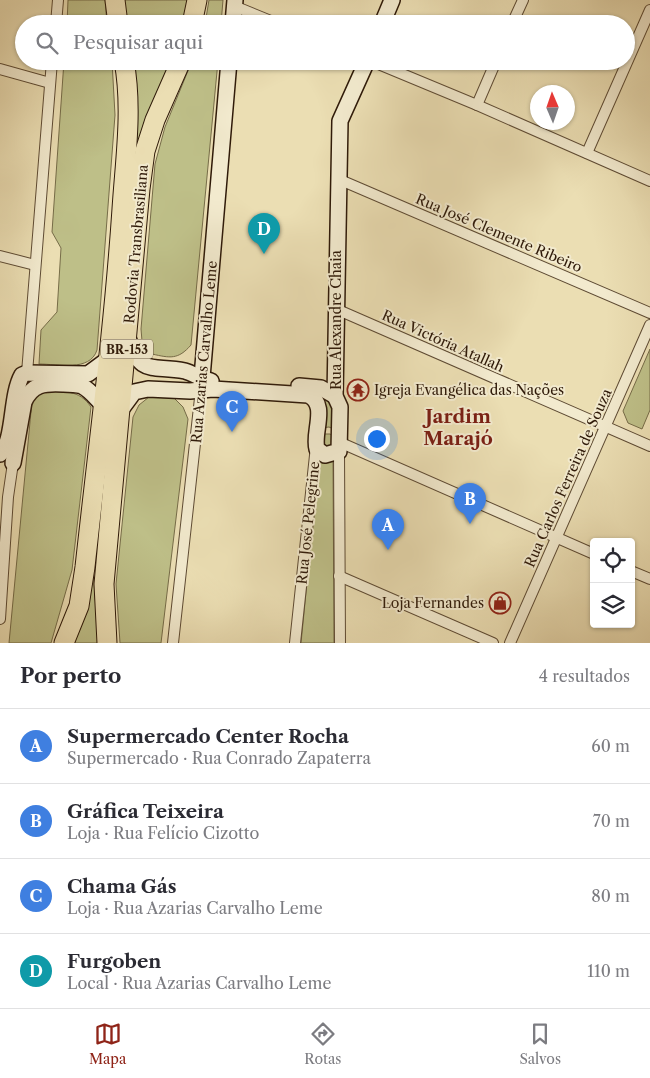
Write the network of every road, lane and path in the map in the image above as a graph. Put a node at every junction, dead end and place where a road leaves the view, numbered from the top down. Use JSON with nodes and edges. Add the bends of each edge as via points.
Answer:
{"nodes":[{"id":1,"x":58,"y":0,"type":"edge"},
{"id":2,"x":115,"y":0,"type":"edge"},
{"id":3,"x":197,"y":0,"type":"edge"},
{"id":4,"x":392,"y":0,"type":"edge"},
{"id":5,"x":523,"y":0,"type":"edge"},
{"id":6,"x":234,"y":3,"type":"edge"},
{"id":7,"x":650,"y":10,"type":"edge"},
{"id":8,"x":57,"y":15,"type":"edge"},
{"id":9,"x":117,"y":15,"type":"edge"},
{"id":10,"x":194,"y":15,"type":"edge"},
{"id":11,"x":259,"y":15,"type":"edge"},
{"id":12,"x":386,"y":15,"type":"edge"},
{"id":13,"x":516,"y":15,"type":"edge"},
{"id":14,"x":635,"y":44,"type":"edge"},
{"id":15,"x":0,"y":69,"type":"edge"},
{"id":16,"x":51,"y":70,"type":"edge"},
{"id":17,"x":125,"y":70,"type":"edge"},
{"id":18,"x":177,"y":70,"type":"edge"},
{"id":19,"x":229,"y":70,"type":"edge"},
{"id":20,"x":363,"y":70,"type":"edge"},
{"id":21,"x":393,"y":70,"type":"edge"},
{"id":22,"x":492,"y":70,"type":"edge"},
{"id":23,"x":623,"y":70,"type":"edge"},
{"id":24,"x":50,"y":83,"type":"junction"},
{"id":25,"x":477,"y":105,"type":"junction"},
{"id":26,"x":586,"y":154,"type":"junction"},
{"id":27,"x":338,"y":179,"type":"junction"},
{"id":28,"x":650,"y":181,"type":"edge"},
{"id":29,"x":0,"y":256,"type":"edge"},
{"id":30,"x":35,"y":265,"type":"junction"},
{"id":31,"x":336,"y":309,"type":"junction"},
{"id":32,"x":650,"y":313,"type":"edge"},
{"id":33,"x":650,"y":325,"type":"edge"},
{"id":34,"x":128,"y":338,"type":"junction"},
{"id":35,"x":107,"y":360,"type":"junction"},
{"id":36,"x":26,"y":373,"type":"junction"},
{"id":37,"x":202,"y":384,"type":"junction"},
{"id":38,"x":335,"y":396,"type":"junction"},
{"id":39,"x":111,"y":407,"type":"junction"},
{"id":40,"x":605,"y":427,"type":"junction"},
{"id":41,"x":316,"y":441,"type":"junction"},
{"id":42,"x":339,"y":443,"type":"junction"},
{"id":43,"x":650,"y":446,"type":"edge"},
{"id":44,"x":4,"y":457,"type":"edge"},
{"id":45,"x":556,"y":538,"type":"junction"},
{"id":46,"x":590,"y":552,"type":"edge"},
{"id":47,"x":635,"y":573,"type":"edge"},
{"id":48,"x":339,"y":576,"type":"junction"},
{"id":49,"x":650,"y":579,"type":"edge"},
{"id":50,"x":0,"y":619,"type":"edge"},
{"id":51,"x":64,"y":643,"type":"edge"},
{"id":52,"x":107,"y":643,"type":"edge"},
{"id":53,"x":174,"y":643,"type":"edge"},
{"id":54,"x":295,"y":643,"type":"edge"},
{"id":55,"x":340,"y":643,"type":"edge"},
{"id":56,"x":493,"y":643,"type":"edge"},
{"id":57,"x":510,"y":643,"type":"edge"}],
"edges":[{"from":1,"to":8,"type":"street"},
{"from":2,"to":9,"type":"highway"},
{"from":3,"to":10,"type":"highway"},
{"from":4,"to":12,"type":"street"},
{"from":5,"to":13,"type":"street"},
{"from":6,"to":11,"type":"street"},
{"from":7,"to":14,"type":"street"},
{"from":15,"to":24,"type":"street"},
{"from":16,"to":24,"type":"street"},
{"from":17,"to":35,"type":"highway","name":"Rodovia Transbrasiliana","number":"BR-153","via":[[126,145],[120,246]]},
{"from":18,"to":34,"type":"highway","name":"Rodovia Transbrasiliana","number":"BR-153","via":[[145,151]]},
{"from":19,"to":37,"type":"street","name":"Rua Azarias Carvalho Leme"},
{"from":20,"to":27,"type":"street","name":"Rua Alexandre Chaia","via":[[340,121]]},
{"from":21,"to":25,"type":"street"},
{"from":22,"to":25,"type":"street"},
{"from":23,"to":26,"type":"street"},
{"from":24,"to":30,"type":"street"},
{"from":25,"to":26,"type":"street"},
{"from":26,"to":28,"type":"street"},
{"from":27,"to":31,"type":"street","name":"Rua Alexandre Chaia"},
{"from":27,"to":32,"type":"street","name":"Rua José Clemente Ribeiro"},
{"from":29,"to":30,"type":"street"},
{"from":30,"to":36,"type":"street"},
{"from":31,"to":38,"type":"street","name":"Rua Alexandre Chaia"},
{"from":31,"to":40,"type":"street","name":"Rua Victória Atallah"},
{"from":33,"to":40,"type":"street","name":"Rua Carlos Ferreira de Souza"},
{"from":34,"to":37,"type":"street","via":[[134,354],[147,366],[186,371]]},
{"from":34,"to":39,"type":"highway","name":"Rodovia Transbrasiliana","number":"BR-153"},
{"from":35,"to":36,"type":"street","via":[[88,374]]},
{"from":35,"to":39,"type":"highway","name":"Rodovia Transbrasiliana","number":"BR-153"},
{"from":36,"to":44,"type":"street","via":[[21,377],[11,412]]},
{"from":37,"to":38,"type":"street","via":[[321,388]]},
{"from":37,"to":39,"type":"street","via":[[190,391],[140,390]]},
{"from":37,"to":41,"type":"street","name":"Rua José Pelegrine","via":[[314,397],[318,404]]},
{"from":37,"to":53,"type":"street","name":"Rua Azarias Carvalho Leme"},
{"from":38,"to":42,"type":"street","name":"Rua Alexandre Chaia","via":[[340,407]]},
{"from":39,"to":44,"type":"street","via":[[75,384],[43,383],[36,386],[28,393]]},
{"from":39,"to":51,"type":"highway","name":"Rodovia Transbrasiliana","number":"BR-153","via":[[79,606]]},
{"from":39,"to":52,"type":"highway","name":"Rodovia Transbrasiliana","number":"BR-153","via":[[104,584]]},
{"from":40,"to":43,"type":"street","name":"Rua Victória Atallah"},
{"from":40,"to":45,"type":"street","name":"Rua Carlos Ferreira de Souza"},
{"from":41,"to":42,"type":"street","via":[[327,431]]},
{"from":41,"to":42,"type":"street","via":[[319,452],[325,455]]},
{"from":41,"to":54,"type":"street","name":"Rua José Pelegrine"},
{"from":42,"to":45,"type":"street"},
{"from":42,"to":48,"type":"street","name":"Rua Alexandre Chaia"},
{"from":44,"to":50,"type":"street","via":[[8,497]]},
{"from":45,"to":46,"type":"street"},
{"from":45,"to":57,"type":"street","name":"Rua Carlos Ferreira de Souza"},
{"from":47,"to":49,"type":"street"},
{"from":48,"to":55,"type":"street","name":"Rua Alexandre Chaia"},
{"from":48,"to":56,"type":"street"}]}
